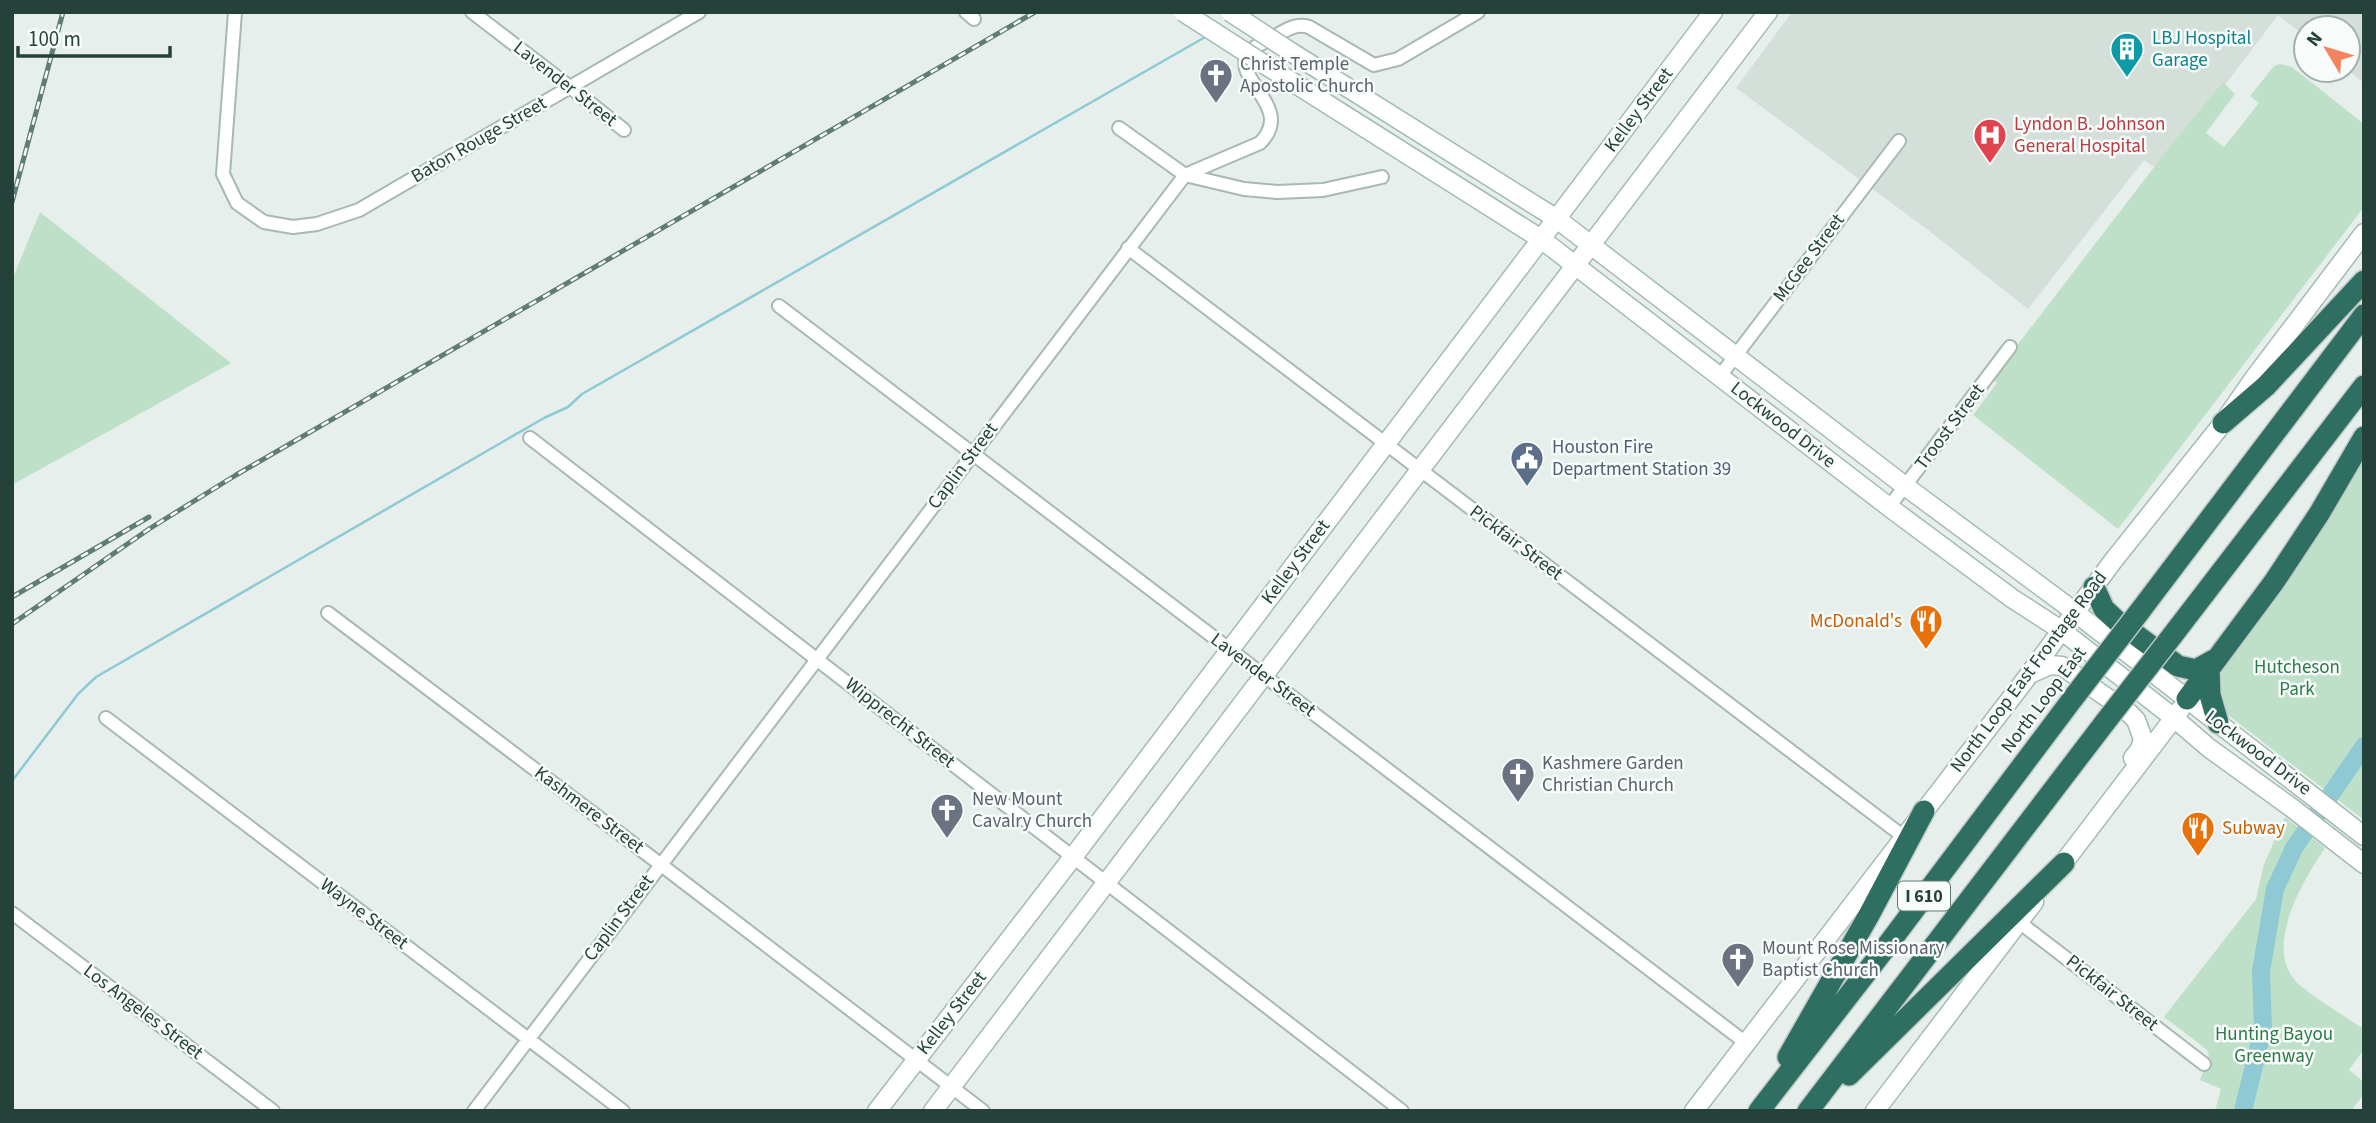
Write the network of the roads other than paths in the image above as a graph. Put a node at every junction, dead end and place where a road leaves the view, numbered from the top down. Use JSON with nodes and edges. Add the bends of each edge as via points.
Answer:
{"nodes":[{"id":1,"x":235,"y":12,"type":"edge"},
{"id":2,"x":472,"y":12,"type":"edge"},
{"id":3,"x":698,"y":12,"type":"edge"},
{"id":4,"x":1183,"y":12,"type":"edge"},
{"id":5,"x":1230,"y":12,"type":"edge"},
{"id":6,"x":1478,"y":12,"type":"edge"},
{"id":7,"x":1713,"y":12,"type":"edge"},
{"id":8,"x":1768,"y":12,"type":"edge"},
{"id":9,"x":570,"y":87,"type":"junction"},
{"id":10,"x":1119,"y":128,"type":"dead end"},
{"id":11,"x":624,"y":130,"type":"dead end"},
{"id":12,"x":1899,"y":141,"type":"dead end"},
{"id":13,"x":1185,"y":175,"type":"junction"},
{"id":14,"x":1382,"y":177,"type":"dead end"},
{"id":15,"x":1557,"y":219,"type":"junction"},
{"id":16,"x":2364,"y":233,"type":"edge"},
{"id":17,"x":1541,"y":239,"type":"junction"},
{"id":18,"x":1591,"y":244,"type":"junction"},
{"id":19,"x":1128,"y":248,"type":"junction"},
{"id":20,"x":1576,"y":265,"type":"junction"},
{"id":21,"x":2364,"y":281,"type":"edge"},
{"id":22,"x":779,"y":306,"type":"dead end"},
{"id":23,"x":2364,"y":315,"type":"edge"},
{"id":24,"x":2010,"y":347,"type":"dead end"},
{"id":25,"x":1734,"y":356,"type":"junction"},
{"id":26,"x":1720,"y":376,"type":"junction"},
{"id":27,"x":2364,"y":386,"type":"edge"},
{"id":28,"x":2223,"y":423,"type":"junction"},
{"id":29,"x":2364,"y":437,"type":"edge"},
{"id":30,"x":530,"y":439,"type":"dead end"},
{"id":31,"x":1385,"y":443,"type":"junction"},
{"id":32,"x":973,"y":454,"type":"junction"},
{"id":33,"x":1421,"y":471,"type":"junction"},
{"id":34,"x":1905,"y":486,"type":"junction"},
{"id":35,"x":1889,"y":507,"type":"junction"},
{"id":36,"x":2094,"y":587,"type":"junction"},
{"id":37,"x":2075,"y":612,"type":"junction"},
{"id":38,"x":328,"y":613,"type":"dead end"},
{"id":39,"x":2038,"y":615,"type":"junction"},
{"id":40,"x":2061,"y":630,"type":"junction"},
{"id":41,"x":1230,"y":650,"type":"junction"},
{"id":42,"x":816,"y":659,"type":"junction"},
{"id":43,"x":2211,"y":664,"type":"junction"},
{"id":44,"x":2034,"y":669,"type":"junction"},
{"id":45,"x":1263,"y":675,"type":"junction"},
{"id":46,"x":2187,"y":699,"type":"junction"},
{"id":47,"x":106,"y":718,"type":"dead end"},
{"id":48,"x":2174,"y":718,"type":"junction"},
{"id":49,"x":2218,"y":723,"type":"junction"},
{"id":50,"x":2116,"y":795,"type":"junction"},
{"id":51,"x":1924,"y":811,"type":"junction"},
{"id":52,"x":2364,"y":836,"type":"edge"},
{"id":53,"x":1903,"y":837,"type":"junction"},
{"id":54,"x":1073,"y":857,"type":"junction"},
{"id":55,"x":2064,"y":863,"type":"junction"},
{"id":56,"x":660,"y":864,"type":"junction"},
{"id":57,"x":2364,"y":864,"type":"edge"},
{"id":58,"x":1108,"y":884,"type":"junction"},
{"id":59,"x":12,"y":913,"type":"edge"},
{"id":60,"x":2020,"y":922,"type":"junction"},
{"id":61,"x":528,"y":1039,"type":"junction"},
{"id":62,"x":1746,"y":1043,"type":"junction"},
{"id":63,"x":916,"y":1059,"type":"junction"},
{"id":64,"x":2204,"y":1064,"type":"dead end"},
{"id":65,"x":951,"y":1087,"type":"junction"},
{"id":66,"x":1772,"y":1094,"type":"junction"},
{"id":67,"x":274,"y":1111,"type":"edge"},
{"id":68,"x":474,"y":1111,"type":"edge"},
{"id":69,"x":622,"y":1111,"type":"edge"},
{"id":70,"x":877,"y":1111,"type":"edge"},
{"id":71,"x":933,"y":1111,"type":"edge"},
{"id":72,"x":983,"y":1111,"type":"edge"},
{"id":73,"x":1402,"y":1111,"type":"edge"},
{"id":74,"x":1694,"y":1111,"type":"edge"},
{"id":75,"x":1759,"y":1111,"type":"edge"},
{"id":76,"x":1810,"y":1111,"type":"edge"},
{"id":77,"x":1875,"y":1111,"type":"edge"}],
"edges":[{"from":1,"to":9,"type":"street","name":"Baton Rouge Street","via":[[223,174],[237,202],[264,222],[293,227],[317,224],[359,210]]},
{"from":2,"to":9,"type":"street","name":"Lavender Street"},
{"from":3,"to":9,"type":"street","name":"Baton Rouge Street"},
{"from":4,"to":17,"type":"main road","name":"Lockwood Drive","bridge":true},
{"from":5,"to":15,"type":"main road","name":"Lockwood Drive","bridge":true},
{"from":6,"to":13,"type":"street","name":"Caplin Street","via":[[1398,59],[1374,65],[1309,27],[1291,28],[1246,57],[1249,74],[1271,113],[1265,138]]},
{"from":7,"to":15,"type":"main road","name":"Kelley Street"},
{"from":8,"to":18,"type":"main road"},
{"from":9,"to":11,"type":"street","name":"Lavender Street"},
{"from":10,"to":13,"type":"street"},
{"from":12,"to":25,"type":"street","name":"McGee Street"},
{"from":13,"to":14,"type":"street","via":[[1277,192],[1323,190]]},
{"from":13,"to":19,"type":"street","name":"Caplin Street"},
{"from":15,"to":17,"type":"main road","name":"Kelley Street"},
{"from":15,"to":18,"type":"main road","name":"Lockwood Drive"},
{"from":16,"to":28,"type":"main road","name":"North Loop East Frontage Road"},
{"from":17,"to":20,"type":"main road","name":"Lockwood Drive"},
{"from":17,"to":31,"type":"main road","name":"Kelley Street"},
{"from":18,"to":20,"type":"main road"},
{"from":18,"to":25,"type":"main road","name":"Lockwood Drive"},
{"from":19,"to":31,"type":"street","name":"Pickfair Street"},
{"from":19,"to":32,"type":"street","name":"Caplin Street"},
{"from":20,"to":26,"type":"main road","name":"Lockwood Drive"},
{"from":20,"to":33,"type":"main road"},
{"from":21,"to":28,"type":"highway","via":[[2266,386]]},
{"from":22,"to":32,"type":"street","name":"Lavender Street"},
{"from":23,"to":66,"type":"highway","name":"North Loop East","number":"I 610","bridge":true},
{"from":24,"to":34,"type":"street","name":"Troost Street"},
{"from":25,"to":26,"type":"street","name":"McGee Street"},
{"from":25,"to":34,"type":"main road","name":"Lockwood Drive"},
{"from":26,"to":35,"type":"main road","name":"Lockwood Drive"},
{"from":27,"to":76,"type":"highway","number":"I 610","bridge":true},
{"from":28,"to":36,"type":"main road","name":"North Loop East Frontage Road"},
{"from":29,"to":43,"type":"highway","via":[[2288,561]]},
{"from":30,"to":42,"type":"street","name":"Wipprecht Street"},
{"from":31,"to":33,"type":"street","name":"Pickfair Street"},
{"from":31,"to":41,"type":"main road","name":"Kelley Street"},
{"from":32,"to":41,"type":"street","name":"Lavender Street"},
{"from":32,"to":42,"type":"street","name":"Caplin Street"},
{"from":33,"to":45,"type":"main road"},
{"from":33,"to":53,"type":"street","name":"Pickfair Street"},
{"from":34,"to":35,"type":"street","name":"Troost Street"},
{"from":34,"to":37,"type":"main road","name":"Lockwood Drive"},
{"from":35,"to":39,"type":"main road","name":"Lockwood Drive"},
{"from":36,"to":37,"type":"main road","name":"North Loop East Frontage Road"},
{"from":36,"to":43,"type":"highway","via":[[2109,614],[2178,666],[2196,670]]},
{"from":37,"to":40,"type":"main road","name":"North Loop East Frontage Road"},
{"from":37,"to":46,"type":"main road","name":"Lockwood Drive"},
{"from":38,"to":56,"type":"street","name":"Kashmere Street"},
{"from":39,"to":40,"type":"main road","name":"Lockwood Drive"},
{"from":39,"to":44,"type":"main road","via":[[2040,649]]},
{"from":40,"to":44,"type":"main road","name":"North Loop East Frontage Road"},
{"from":40,"to":48,"type":"main road","name":"Lockwood Drive"},
{"from":41,"to":45,"type":"street","name":"Lavender Street"},
{"from":41,"to":54,"type":"main road","name":"Kelley Street"},
{"from":42,"to":54,"type":"street","name":"Wipprecht Street"},
{"from":42,"to":56,"type":"street","name":"Caplin Street"},
{"from":43,"to":46,"type":"highway"},
{"from":43,"to":49,"type":"highway","via":[[2210,695]]},
{"from":44,"to":50,"type":"main road","via":[[2050,665],[2067,668],[2136,720],[2142,744],[2118,778]]},
{"from":44,"to":51,"type":"main road","name":"North Loop East Frontage Road"},
{"from":45,"to":58,"type":"main road"},
{"from":45,"to":62,"type":"street","name":"Lavender Street"},
{"from":46,"to":48,"type":"main road"},
{"from":46,"to":49,"type":"main road","name":"Lockwood Drive"},
{"from":47,"to":61,"type":"street","name":"Wayne Street"},
{"from":48,"to":50,"type":"main road"},
{"from":48,"to":57,"type":"main road","name":"Lockwood Drive"},
{"from":49,"to":52,"type":"main road","name":"Lockwood Drive"},
{"from":50,"to":55,"type":"main road"},
{"from":51,"to":53,"type":"main road","name":"North Loop East Frontage Road"},
{"from":51,"to":66,"type":"highway","via":[[1793,1047]]},
{"from":53,"to":62,"type":"main road","name":"North Loop East Frontage Road"},
{"from":54,"to":58,"type":"street","name":"Wipprecht Street"},
{"from":54,"to":63,"type":"main road","name":"Kelley Street"},
{"from":55,"to":60,"type":"main road"},
{"from":55,"to":76,"type":"highway"},
{"from":56,"to":61,"type":"street","name":"Caplin Street"},
{"from":56,"to":63,"type":"street","name":"Kashmere Street"},
{"from":58,"to":65,"type":"main road"},
{"from":58,"to":73,"type":"street","name":"Wipprecht Street"},
{"from":59,"to":67,"type":"street","name":"Los Angeles Street"},
{"from":60,"to":64,"type":"street","name":"Pickfair Street"},
{"from":60,"to":77,"type":"main road"},
{"from":61,"to":68,"type":"street","name":"Caplin Street"},
{"from":61,"to":69,"type":"street","name":"Wayne Street"},
{"from":62,"to":74,"type":"main road","name":"North Loop East Frontage Road"},
{"from":63,"to":65,"type":"street","name":"Kashmere Street"},
{"from":63,"to":70,"type":"main road","name":"Kelley Street"},
{"from":65,"to":71,"type":"main road"},
{"from":65,"to":72,"type":"street","name":"Kashmere Street"},
{"from":66,"to":75,"type":"highway","name":"North Loop East","number":"I 610"}]}
